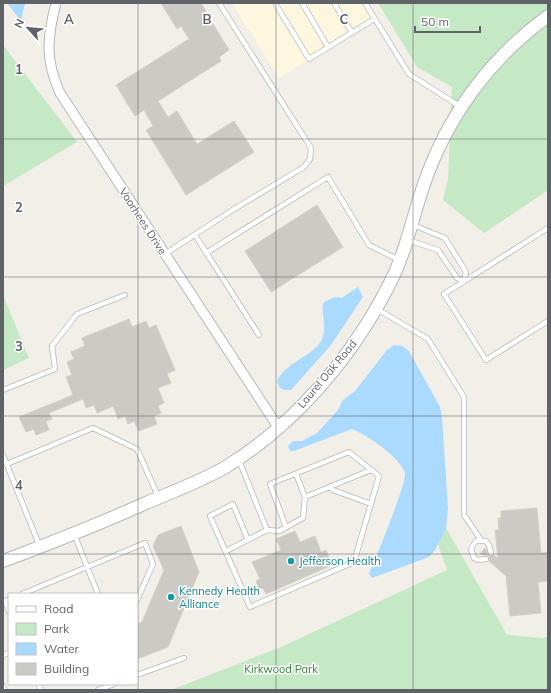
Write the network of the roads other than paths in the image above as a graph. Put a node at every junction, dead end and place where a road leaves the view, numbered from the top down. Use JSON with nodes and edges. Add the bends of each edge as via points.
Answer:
{"nodes":[{"id":1,"x":56,"y":3,"type":"edge"},
{"id":2,"x":219,"y":3,"type":"edge"},
{"id":3,"x":275,"y":3,"type":"edge"},
{"id":4,"x":302,"y":3,"type":"edge"},
{"id":5,"x":334,"y":3,"type":"edge"},
{"id":6,"x":365,"y":3,"type":"edge"},
{"id":7,"x":548,"y":16,"type":"edge"},
{"id":8,"x":374,"y":19,"type":"junction"},
{"id":9,"x":352,"y":33,"type":"junction"},
{"id":10,"x":328,"y":47,"type":"junction"},
{"id":11,"x":461,"y":107,"type":"junction"},
{"id":12,"x":412,"y":225,"type":"junction"},
{"id":13,"x":548,"y":228,"type":"edge"},
{"id":14,"x":195,"y":235,"type":"junction"},
{"id":15,"x":408,"y":240,"type":"junction"},
{"id":16,"x":206,"y":253,"type":"junction"},
{"id":17,"x":165,"y":254,"type":"junction"},
{"id":18,"x":400,"y":261,"type":"junction"},
{"id":19,"x":464,"y":281,"type":"junction"},
{"id":20,"x":125,"y":295,"type":"dead end"},
{"id":21,"x":376,"y":309,"type":"junction"},
{"id":22,"x":548,"y":321,"type":"edge"},
{"id":23,"x":259,"y":334,"type":"dead end"},
{"id":24,"x":3,"y":390,"type":"edge"},
{"id":25,"x":278,"y":427,"type":"junction"},
{"id":26,"x":3,"y":455,"type":"edge"},
{"id":27,"x":238,"y":458,"type":"junction"},
{"id":28,"x":7,"y":464,"type":"junction"},
{"id":29,"x":372,"y":470,"type":"junction"},
{"id":30,"x":296,"y":474,"type":"junction"},
{"id":31,"x":331,"y":486,"type":"junction"},
{"id":32,"x":305,"y":497,"type":"junction"},
{"id":33,"x":159,"y":498,"type":"junction"},
{"id":34,"x":371,"y":504,"type":"junction"},
{"id":35,"x":286,"y":527,"type":"junction"},
{"id":36,"x":267,"y":530,"type":"junction"},
{"id":37,"x":74,"y":534,"type":"junction"},
{"id":38,"x":248,"y":540,"type":"junction"},
{"id":39,"x":481,"y":540,"type":"junction"},
{"id":40,"x":40,"y":547,"type":"junction"},
{"id":41,"x":226,"y":552,"type":"junction"},
{"id":42,"x":491,"y":553,"type":"dead end"},
{"id":43,"x":486,"y":559,"type":"dead end"},
{"id":44,"x":3,"y":561,"type":"edge"},
{"id":45,"x":87,"y":567,"type":"junction"},
{"id":46,"x":24,"y":593,"type":"edge"},
{"id":47,"x":98,"y":593,"type":"edge"},
{"id":48,"x":138,"y":598,"type":"edge"},
{"id":49,"x":8,"y":600,"type":"edge"},
{"id":50,"x":8,"y":610,"type":"edge"},
{"id":51,"x":184,"y":658,"type":"dead end"},
{"id":52,"x":138,"y":675,"type":"edge"},
{"id":53,"x":111,"y":685,"type":"edge"},
{"id":54,"x":3,"y":686,"type":"edge"},
{"id":55,"x":5,"y":690,"type":"edge"},
{"id":56,"x":98,"y":690,"type":"edge"}],
"edges":[{"from":1,"to":17,"type":"street","name":"Voorhees Drive","via":[[48,46],[49,60],[60,94]]},
{"from":2,"to":14,"type":"lane","via":[[311,148],[311,154],[304,168]]},
{"from":3,"to":10,"type":"lane","via":[[309,59]]},
{"from":4,"to":10,"type":"lane"},
{"from":5,"to":9,"type":"lane"},
{"from":6,"to":8,"type":"lane"},
{"from":7,"to":11,"type":"street","name":"Laurel Oak Road","via":[[504,53]]},
{"from":8,"to":9,"type":"lane"},
{"from":8,"to":11,"type":"lane","via":[[409,74]]},
{"from":9,"to":10,"type":"lane"},
{"from":11,"to":12,"type":"street","name":"Laurel Oak Road","via":[[434,157]]},
{"from":12,"to":15,"type":"street","name":"Laurel Oak Road"},
{"from":12,"to":19,"type":"lane","via":[[445,238],[466,272]]},
{"from":13,"to":19,"type":"lane"},
{"from":14,"to":16,"type":"lane"},
{"from":14,"to":17,"type":"lane"},
{"from":15,"to":18,"type":"street","name":"Laurel Oak Road"},
{"from":15,"to":19,"type":"lane","via":[[438,250],[457,278]]},
{"from":16,"to":18,"type":"lane","via":[[328,177],[369,245]]},
{"from":16,"to":23,"type":"lane"},
{"from":17,"to":25,"type":"street","name":"Voorhees Drive"},
{"from":18,"to":21,"type":"street","name":"Laurel Oak Road"},
{"from":19,"to":22,"type":"lane","via":[[444,294],[486,360]]},
{"from":20,"to":24,"type":"lane","via":[[77,314],[52,346],[55,369]]},
{"from":21,"to":25,"type":"street","name":"Laurel Oak Road","via":[[340,362],[312,395]]},
{"from":21,"to":39,"type":"lane","via":[[428,339],[464,397],[464,515]]},
{"from":25,"to":27,"type":"street","name":"Laurel Oak Road"},
{"from":26,"to":28,"type":"lane"},
{"from":27,"to":33,"type":"street","name":"Laurel Oak Road","via":[[200,480]]},
{"from":27,"to":36,"type":"lane"},
{"from":28,"to":33,"type":"lane","via":[[93,428],[137,449]]},
{"from":28,"to":40,"type":"lane"},
{"from":29,"to":30,"type":"lane","via":[[349,452]]},
{"from":29,"to":31,"type":"lane"},
{"from":29,"to":34,"type":"lane","via":[[379,476]]},
{"from":30,"to":32,"type":"lane"},
{"from":30,"to":35,"type":"lane","via":[[270,484]]},
{"from":31,"to":32,"type":"lane"},
{"from":31,"to":34,"type":"lane","via":[[333,490]]},
{"from":32,"to":35,"type":"lane","via":[[303,518]]},
{"from":33,"to":37,"type":"street","name":"Laurel Oak Road"},
{"from":34,"to":41,"type":"lane","via":[[354,562],[250,607]]},
{"from":35,"to":36,"type":"lane"},
{"from":36,"to":38,"type":"lane"},
{"from":37,"to":40,"type":"street","name":"Laurel Oak Road"},
{"from":37,"to":45,"type":"lane"},
{"from":38,"to":41,"type":"lane"},
{"from":38,"to":41,"type":"lane","via":[[233,504],[210,516]]},
{"from":39,"to":42,"type":"lane","via":[[489,545]]},
{"from":39,"to":43,"type":"lane","via":[[473,544],[472,554],[478,560]]},
{"from":40,"to":44,"type":"street","name":"Laurel Oak Road"},
{"from":45,"to":46,"type":"lane"},
{"from":45,"to":47,"type":"lane"},
{"from":45,"to":48,"type":"lane","via":[[145,543],[153,564]]},
{"from":49,"to":50,"type":"lane","via":[[4,601]]},
{"from":51,"to":52,"type":"lane"},
{"from":53,"to":56,"type":"lane"},
{"from":54,"to":55,"type":"lane"}]}
